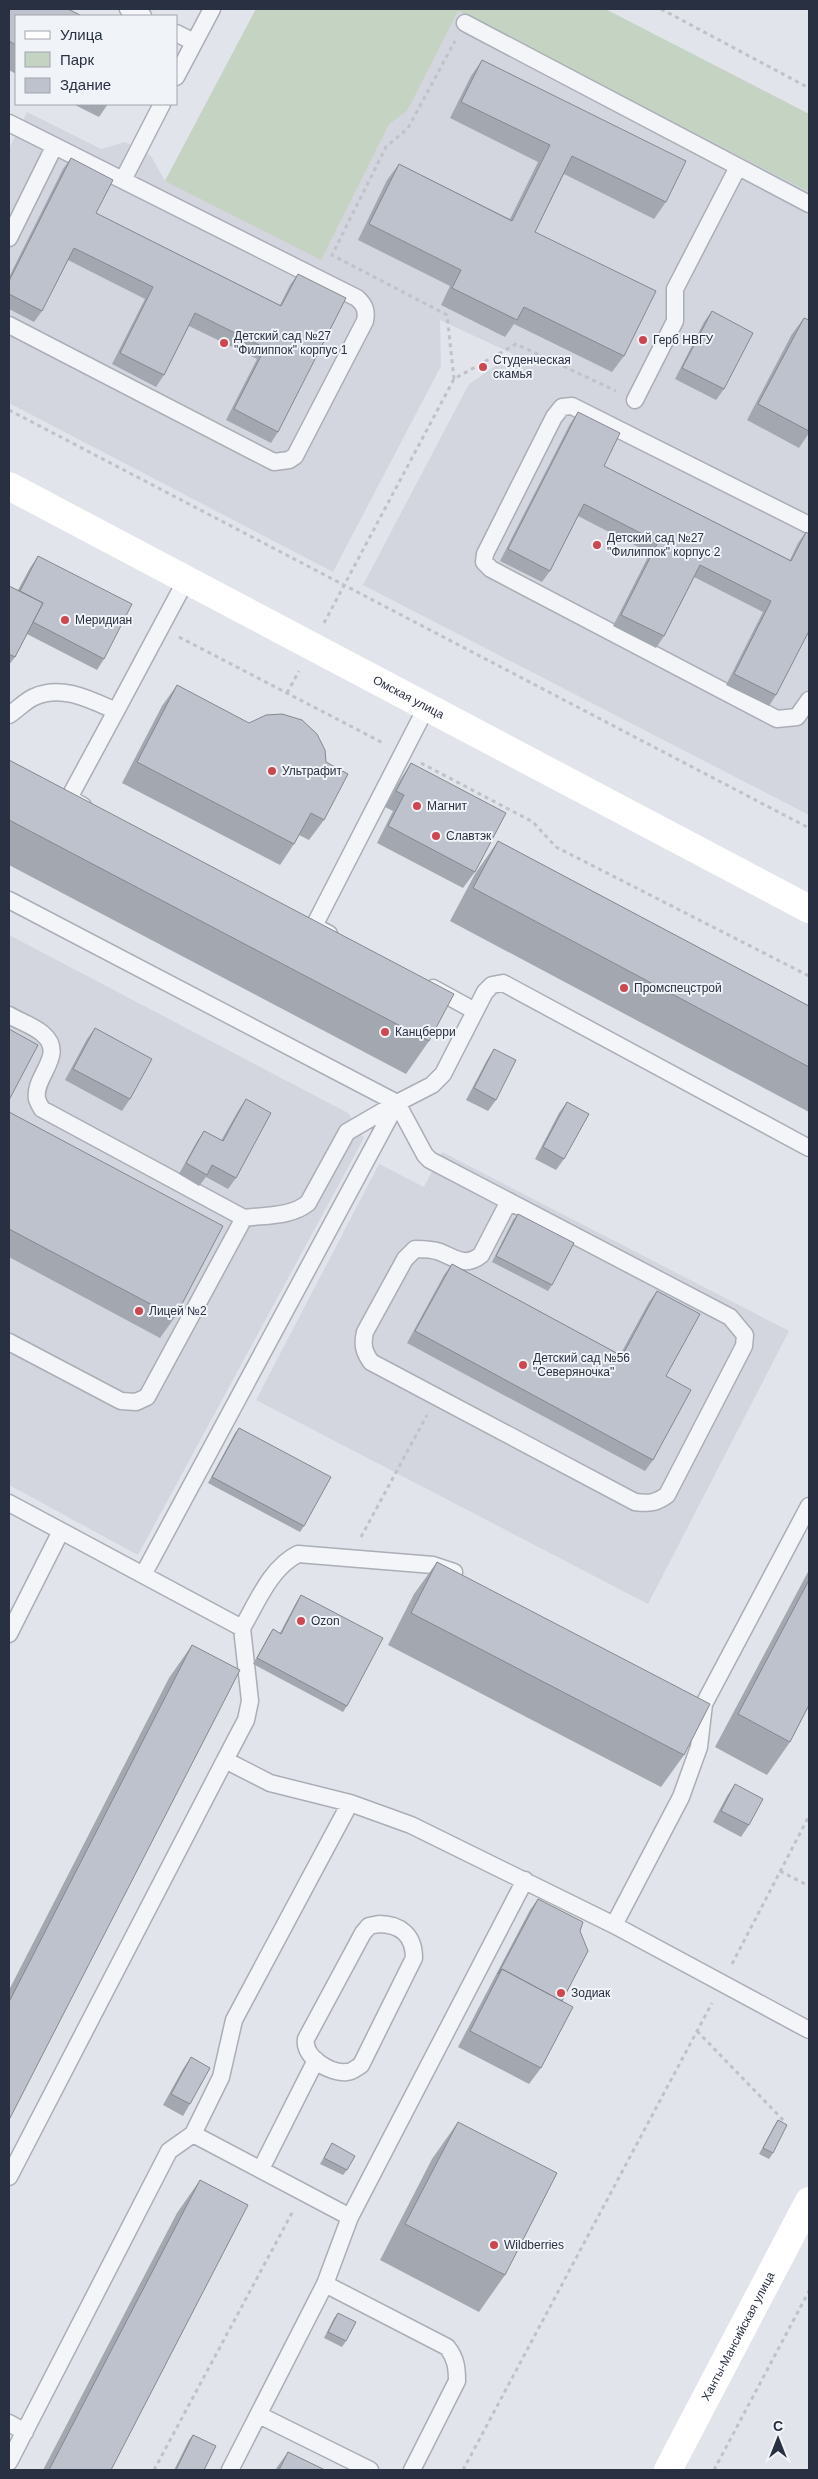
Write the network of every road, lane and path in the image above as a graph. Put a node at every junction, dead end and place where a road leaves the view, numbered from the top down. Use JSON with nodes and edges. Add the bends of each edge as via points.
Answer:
{"nodes":[{"id":1,"x":128,"y":9,"type":"edge"},
{"id":2,"x":212,"y":9,"type":"edge"},
{"id":3,"x":661,"y":9,"type":"edge"},
{"id":4,"x":140,"y":15,"type":"edge"},
{"id":5,"x":465,"y":23,"type":"joint"},
{"id":6,"x":178,"y":34,"type":"edge"},
{"id":7,"x":194,"y":42,"type":"junction"},
{"id":8,"x":178,"y":73,"type":"edge"},
{"id":9,"x":809,"y":88,"type":"edge"},
{"id":10,"x":161,"y":105,"type":"edge"},
{"id":11,"x":9,"y":123,"type":"edge"},
{"id":12,"x":54,"y":147,"type":"junction"},
{"id":13,"x":738,"y":167,"type":"junction"},
{"id":14,"x":123,"y":180,"type":"junction"},
{"id":15,"x":809,"y":204,"type":"edge"},
{"id":16,"x":9,"y":238,"type":"edge"},
{"id":17,"x":9,"y":325,"type":"edge"},
{"id":18,"x":454,"y":379,"type":"junction"},
{"id":19,"x":635,"y":400,"type":"joint"},
{"id":20,"x":9,"y":410,"type":"edge"},
{"id":21,"x":10,"y":490,"type":"edge"},
{"id":22,"x":809,"y":525,"type":"edge"},
{"id":23,"x":186,"y":580,"type":"junction"},
{"id":24,"x":344,"y":584,"type":"junction"},
{"id":25,"x":161,"y":627,"type":"junction"},
{"id":26,"x":311,"y":647,"type":"junction"},
{"id":27,"x":287,"y":693,"type":"junction"},
{"id":28,"x":809,"y":700,"type":"edge"},
{"id":29,"x":426,"y":708,"type":"junction"},
{"id":30,"x":116,"y":712,"type":"junction"},
{"id":31,"x":9,"y":715,"type":"edge"},
{"id":32,"x":404,"y":754,"type":"junction"},
{"id":33,"x":53,"y":790,"type":"edge"},
{"id":34,"x":69,"y":798,"type":"junction"},
{"id":35,"x":95,"y":812,"type":"edge"},
{"id":36,"x":809,"y":828,"type":"edge"},
{"id":37,"x":9,"y":900,"type":"edge"},
{"id":38,"x":809,"y":909,"type":"edge"},
{"id":39,"x":296,"y":916,"type":"edge"},
{"id":40,"x":314,"y":926,"type":"junction"},
{"id":41,"x":339,"y":939,"type":"edge"},
{"id":42,"x":809,"y":976,"type":"edge"},
{"id":43,"x":416,"y":979,"type":"edge"},
{"id":44,"x":475,"y":1010,"type":"junction"},
{"id":45,"x":9,"y":1015,"type":"edge"},
{"id":46,"x":397,"y":1103,"type":"junction"},
{"id":47,"x":809,"y":1148,"type":"edge"},
{"id":48,"x":509,"y":1202,"type":"junction"},
{"id":49,"x":244,"y":1218,"type":"junction"},
{"id":50,"x":9,"y":1342,"type":"edge"},
{"id":51,"x":437,"y":1397,"type":"junction"},
{"id":52,"x":9,"y":1503,"type":"edge"},
{"id":53,"x":809,"y":1506,"type":"edge"},
{"id":54,"x":61,"y":1531,"type":"junction"},
{"id":55,"x":349,"y":1558,"type":"junction"},
{"id":56,"x":143,"y":1575,"type":"junction"},
{"id":57,"x":467,"y":1578,"type":"edge"},
{"id":58,"x":242,"y":1628,"type":"junction"},
{"id":59,"x":9,"y":1634,"type":"edge"},
{"id":60,"x":686,"y":1695,"type":"edge"},
{"id":61,"x":704,"y":1704,"type":"junction"},
{"id":62,"x":225,"y":1760,"type":"junction"},
{"id":63,"x":350,"y":1803,"type":"junction"},
{"id":64,"x":809,"y":1816,"type":"edge"},
{"id":65,"x":780,"y":1871,"type":"junction"},
{"id":66,"x":525,"y":1880,"type":"junction"},
{"id":67,"x":809,"y":1886,"type":"edge"},
{"id":68,"x":614,"y":1925,"type":"junction"},
{"id":69,"x":722,"y":1983,"type":"junction"},
{"id":70,"x":809,"y":2030,"type":"edge"},
{"id":71,"x":696,"y":2031,"type":"junction"},
{"id":72,"x":316,"y":2060,"type":"junction"},
{"id":73,"x":785,"y":2122,"type":"edge"},
{"id":74,"x":193,"y":2134,"type":"junction"},
{"id":75,"x":261,"y":2169,"type":"junction"},
{"id":76,"x":9,"y":2177,"type":"edge"},
{"id":77,"x":303,"y":2192,"type":"junction"},
{"id":78,"x":809,"y":2201,"type":"edge"},
{"id":79,"x":350,"y":2216,"type":"junction"},
{"id":80,"x":325,"y":2284,"type":"junction"},
{"id":81,"x":809,"y":2291,"type":"edge"},
{"id":82,"x":258,"y":2415,"type":"junction"},
{"id":83,"x":9,"y":2423,"type":"edge"},
{"id":84,"x":25,"y":2432,"type":"junction"},
{"id":85,"x":9,"y":2462,"type":"edge"},
{"id":86,"x":154,"y":2470,"type":"edge"},
{"id":87,"x":230,"y":2470,"type":"edge"},
{"id":88,"x":370,"y":2470,"type":"edge"},
{"id":89,"x":412,"y":2470,"type":"edge"},
{"id":90,"x":463,"y":2470,"type":"edge"},
{"id":91,"x":668,"y":2470,"type":"edge"},
{"id":92,"x":714,"y":2470,"type":"edge"}],
"edges":[{"from":1,"to":4,"type":"lane"},
{"from":2,"to":7,"type":"lane"},
{"from":3,"to":9,"type":"path"},
{"from":5,"to":13,"type":"lane"},
{"from":5,"to":18,"type":"path","via":[[408,128],[386,147],[332,255],[447,315]]},
{"from":6,"to":7,"type":"lane"},
{"from":7,"to":8,"type":"lane"},
{"from":10,"to":14,"type":"lane"},
{"from":11,"to":12,"type":"lane"},
{"from":12,"to":14,"type":"lane"},
{"from":12,"to":16,"type":"lane"},
{"from":13,"to":15,"type":"lane"},
{"from":13,"to":19,"type":"lane","via":[[676,289],[675,321]]},
{"from":14,"to":17,"type":"lane","via":[[364,304],[365,322],[295,456],[274,462]]},
{"from":18,"to":19,"type":"path","via":[[516,344]]},
{"from":18,"to":24,"type":"path"},
{"from":20,"to":24,"type":"path"},
{"from":21,"to":23,"type":"main road","name":"Омская улица"},
{"from":22,"to":28,"type":"lane","via":[[572,406],[562,407],[484,554],[484,562],[491,569],[777,719],[797,717]]},
{"from":23,"to":25,"type":"lane"},
{"from":23,"to":26,"type":"main road","name":"Омская улица"},
{"from":24,"to":26,"type":"path"},
{"from":24,"to":36,"type":"path"},
{"from":25,"to":27,"type":"path"},
{"from":25,"to":30,"type":"lane"},
{"from":26,"to":27,"type":"path"},
{"from":26,"to":29,"type":"main road","name":"Омская улица"},
{"from":27,"to":32,"type":"path"},
{"from":29,"to":32,"type":"lane"},
{"from":29,"to":38,"type":"main road","name":"Омская улица"},
{"from":30,"to":31,"type":"lane","via":[[82,696],[58,692],[34,697]]},
{"from":30,"to":34,"type":"lane"},
{"from":32,"to":40,"type":"lane"},
{"from":32,"to":42,"type":"path","via":[[533,822],[556,847]]},
{"from":33,"to":34,"type":"lane"},
{"from":34,"to":35,"type":"lane"},
{"from":37,"to":46,"type":"lane"},
{"from":39,"to":40,"type":"lane"},
{"from":40,"to":41,"type":"lane"},
{"from":43,"to":44,"type":"lane"},
{"from":44,"to":46,"type":"lane","via":[[443,1074],[432,1084]]},
{"from":44,"to":47,"type":"lane","via":[[492,984],[503,983]]},
{"from":45,"to":49,"type":"lane","via":[[42,1033],[50,1042],[52,1055],[38,1087],[37,1098],[42,1109]]},
{"from":46,"to":48,"type":"lane","via":[[424,1155]]},
{"from":46,"to":49,"type":"lane","via":[[347,1132],[308,1203],[302,1208]]},
{"from":46,"to":56,"type":"lane"},
{"from":48,"to":51,"type":"lane","via":[[481,1255],[473,1261],[460,1261],[426,1249],[415,1249],[405,1258],[365,1332],[364,1353],[371,1362]]},
{"from":48,"to":51,"type":"lane","via":[[730,1317],[745,1335],[744,1346],[667,1495],[647,1504],[636,1502]]},
{"from":49,"to":50,"type":"lane","via":[[147,1397],[136,1402],[121,1402]]},
{"from":51,"to":55,"type":"path"},
{"from":52,"to":54,"type":"lane"},
{"from":53,"to":61,"type":"lane"},
{"from":54,"to":56,"type":"lane"},
{"from":54,"to":59,"type":"lane"},
{"from":55,"to":57,"type":"lane","via":[[433,1565]]},
{"from":55,"to":58,"type":"lane","via":[[298,1554],[287,1560],[275,1572]]},
{"from":56,"to":58,"type":"lane"},
{"from":58,"to":62,"type":"lane","via":[[250,1701],[246,1720]]},
{"from":60,"to":61,"type":"lane"},
{"from":61,"to":68,"type":"lane","via":[[698,1747],[681,1797]]},
{"from":62,"to":63,"type":"lane","via":[[270,1783]]},
{"from":62,"to":76,"type":"lane"},
{"from":63,"to":66,"type":"lane","via":[[411,1825]]},
{"from":63,"to":74,"type":"lane","via":[[234,2020],[221,2077]]},
{"from":64,"to":65,"type":"path"},
{"from":65,"to":67,"type":"path"},
{"from":65,"to":69,"type":"path"},
{"from":66,"to":68,"type":"lane"},
{"from":66,"to":79,"type":"lane"},
{"from":68,"to":69,"type":"lane"},
{"from":69,"to":70,"type":"lane"},
{"from":69,"to":71,"type":"path"},
{"from":71,"to":73,"type":"path"},
{"from":71,"to":90,"type":"path"},
{"from":72,"to":72,"type":"lane","via":[[307,2052],[306,2039],[362,1933],[369,1926],[378,1924],[390,1924],[405,1932],[411,1938],[414,1958],[361,2065],[349,2072],[339,2072]]},
{"from":72,"to":75,"type":"lane"},
{"from":74,"to":75,"type":"lane"},
{"from":74,"to":84,"type":"lane","via":[[169,2151]]},
{"from":75,"to":77,"type":"lane"},
{"from":77,"to":79,"type":"lane"},
{"from":77,"to":86,"type":"path"},
{"from":78,"to":91,"type":"main road","name":"Ханты-Мансийская улица"},
{"from":79,"to":80,"type":"lane"},
{"from":80,"to":82,"type":"lane"},
{"from":80,"to":89,"type":"lane","via":[[447,2347],[452,2354],[457,2367],[456,2381]]},
{"from":81,"to":92,"type":"path"},
{"from":82,"to":87,"type":"lane"},
{"from":82,"to":88,"type":"lane"},
{"from":83,"to":84,"type":"lane"},
{"from":84,"to":85,"type":"lane"}]}
